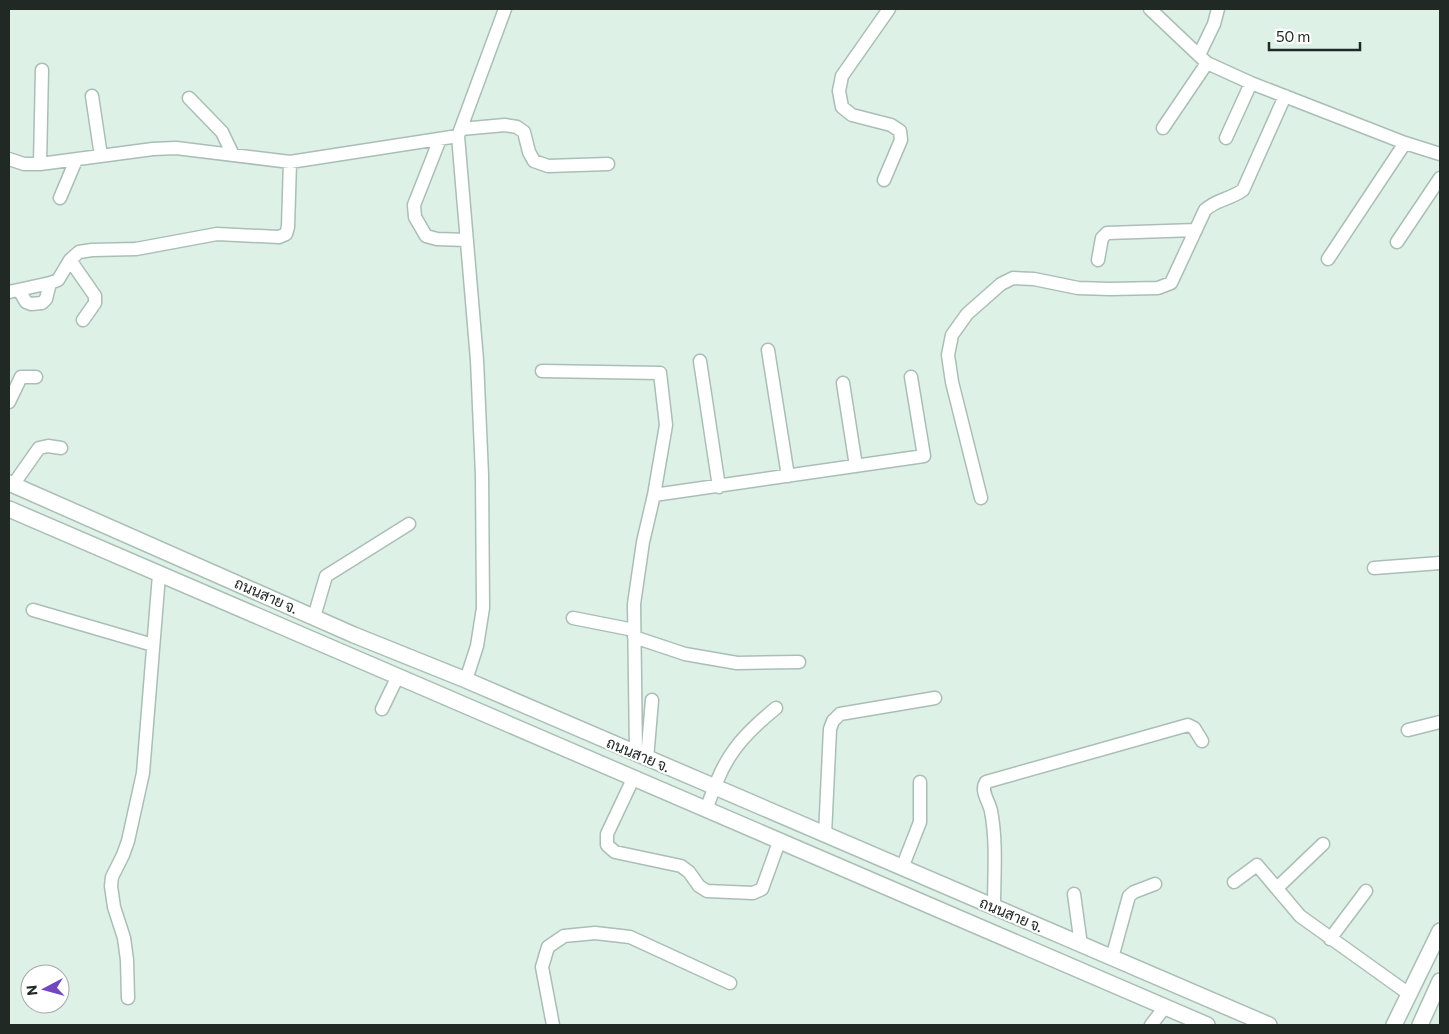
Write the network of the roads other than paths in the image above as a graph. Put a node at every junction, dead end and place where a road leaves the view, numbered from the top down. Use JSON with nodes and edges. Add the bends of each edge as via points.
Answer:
{"nodes":[{"id":1,"x":498,"y":9,"type":"edge"},
{"id":2,"x":505,"y":9,"type":"edge"},
{"id":3,"x":889,"y":9,"type":"edge"},
{"id":4,"x":1150,"y":9,"type":"edge"},
{"id":5,"x":1218,"y":9,"type":"edge"},
{"id":6,"x":1203,"y":59,"type":"junction"},
{"id":7,"x":42,"y":70,"type":"dead end"},
{"id":8,"x":1250,"y":83,"type":"junction"},
{"id":9,"x":92,"y":96,"type":"dead end"},
{"id":10,"x":1285,"y":96,"type":"junction"},
{"id":11,"x":189,"y":98,"type":"dead end"},
{"id":12,"x":1163,"y":128,"type":"dead end"},
{"id":13,"x":459,"y":132,"type":"junction"},
{"id":14,"x":1226,"y":138,"type":"dead end"},
{"id":15,"x":440,"y":139,"type":"junction"},
{"id":16,"x":1405,"y":143,"type":"junction"},
{"id":17,"x":1440,"y":154,"type":"edge"},
{"id":18,"x":233,"y":155,"type":"junction"},
{"id":19,"x":100,"y":156,"type":"junction"},
{"id":20,"x":9,"y":159,"type":"edge"},
{"id":21,"x":76,"y":160,"type":"junction"},
{"id":22,"x":290,"y":162,"type":"junction"},
{"id":23,"x":40,"y":164,"type":"junction"},
{"id":24,"x":608,"y":164,"type":"dead end"},
{"id":25,"x":1440,"y":178,"type":"edge"},
{"id":26,"x":884,"y":180,"type":"dead end"},
{"id":27,"x":60,"y":198,"type":"dead end"},
{"id":28,"x":1196,"y":230,"type":"junction"},
{"id":29,"x":467,"y":240,"type":"junction"},
{"id":30,"x":1397,"y":242,"type":"dead end"},
{"id":31,"x":1328,"y":259,"type":"dead end"},
{"id":32,"x":70,"y":260,"type":"junction"},
{"id":33,"x":1098,"y":260,"type":"dead end"},
{"id":34,"x":50,"y":283,"type":"junction"},
{"id":35,"x":14,"y":291,"type":"edge"},
{"id":36,"x":82,"y":320,"type":"dead end"},
{"id":37,"x":768,"y":350,"type":"dead end"},
{"id":38,"x":700,"y":361,"type":"dead end"},
{"id":39,"x":542,"y":371,"type":"dead end"},
{"id":40,"x":911,"y":376,"type":"dead end"},
{"id":41,"x":36,"y":377,"type":"dead end"},
{"id":42,"x":843,"y":383,"type":"dead end"},
{"id":43,"x":9,"y":402,"type":"edge"},
{"id":44,"x":61,"y":448,"type":"dead end"},
{"id":45,"x":856,"y":466,"type":"junction"},
{"id":46,"x":788,"y":476,"type":"junction"},
{"id":47,"x":11,"y":484,"type":"edge"},
{"id":48,"x":719,"y":487,"type":"junction"},
{"id":49,"x":654,"y":495,"type":"junction"},
{"id":50,"x":982,"y":498,"type":"dead end"},
{"id":51,"x":9,"y":510,"type":"edge"},
{"id":52,"x":409,"y":524,"type":"dead end"},
{"id":53,"x":1440,"y":563,"type":"edge"},
{"id":54,"x":1374,"y":568,"type":"dead end"},
{"id":55,"x":159,"y":575,"type":"junction"},
{"id":56,"x":33,"y":610,"type":"dead end"},
{"id":57,"x":314,"y":617,"type":"junction"},
{"id":58,"x":573,"y":618,"type":"dead end"},
{"id":59,"x":634,"y":633,"type":"junction"},
{"id":60,"x":153,"y":645,"type":"junction"},
{"id":61,"x":799,"y":662,"type":"dead end"},
{"id":62,"x":397,"y":678,"type":"junction"},
{"id":63,"x":466,"y":680,"type":"junction"},
{"id":64,"x":936,"y":698,"type":"dead end"},
{"id":65,"x":652,"y":700,"type":"dead end"},
{"id":66,"x":776,"y":708,"type":"dead end"},
{"id":67,"x":382,"y":709,"type":"dead end"},
{"id":68,"x":1440,"y":722,"type":"edge"},
{"id":69,"x":1408,"y":730,"type":"dead end"},
{"id":70,"x":1202,"y":741,"type":"dead end"},
{"id":71,"x":641,"y":757,"type":"junction"},
{"id":72,"x":633,"y":779,"type":"junction"},
{"id":73,"x":920,"y":782,"type":"dead end"},
{"id":74,"x":714,"y":788,"type":"junction"},
{"id":75,"x":706,"y":810,"type":"junction"},
{"id":76,"x":826,"y":836,"type":"junction"},
{"id":77,"x":779,"y":842,"type":"junction"},
{"id":78,"x":1323,"y":844,"type":"dead end"},
{"id":79,"x":902,"y":868,"type":"junction"},
{"id":80,"x":1234,"y":882,"type":"dead end"},
{"id":81,"x":1155,"y":884,"type":"dead end"},
{"id":82,"x":1277,"y":888,"type":"junction"},
{"id":83,"x":1366,"y":891,"type":"dead end"},
{"id":84,"x":1074,"y":894,"type":"dead end"},
{"id":85,"x":994,"y":907,"type":"junction"},
{"id":86,"x":1440,"y":931,"type":"edge"},
{"id":87,"x":1330,"y":939,"type":"junction"},
{"id":88,"x":1081,"y":945,"type":"junction"},
{"id":89,"x":1112,"y":958,"type":"junction"},
{"id":90,"x":1440,"y":982,"type":"edge"},
{"id":91,"x":730,"y":983,"type":"dead end"},
{"id":92,"x":1409,"y":994,"type":"junction"},
{"id":93,"x":128,"y":998,"type":"dead end"},
{"id":94,"x":1164,"y":1007,"type":"junction"},
{"id":95,"x":1423,"y":1022,"type":"edge"},
{"id":96,"x":553,"y":1025,"type":"edge"},
{"id":97,"x":1151,"y":1025,"type":"edge"},
{"id":98,"x":1207,"y":1025,"type":"edge"},
{"id":99,"x":1269,"y":1025,"type":"edge"},
{"id":100,"x":1394,"y":1025,"type":"edge"}],
"edges":[{"from":1,"to":2,"type":"street"},
{"from":2,"to":13,"type":"street"},
{"from":3,"to":26,"type":"street","via":[[842,76],[839,91],[842,107],[852,115],[891,125],[900,131],[901,140]]},
{"from":4,"to":6,"type":"street"},
{"from":5,"to":6,"type":"street"},
{"from":6,"to":8,"type":"street"},
{"from":6,"to":12,"type":"street"},
{"from":7,"to":23,"type":"street"},
{"from":8,"to":10,"type":"street"},
{"from":8,"to":14,"type":"street"},
{"from":9,"to":19,"type":"street"},
{"from":10,"to":16,"type":"street"},
{"from":10,"to":28,"type":"street","via":[[1243,190],[1213,203],[1205,210]]},
{"from":11,"to":18,"type":"street","via":[[222,132]]},
{"from":13,"to":15,"type":"street"},
{"from":13,"to":24,"type":"street","via":[[505,124],[517,126],[524,132],[534,161],[548,166]]},
{"from":13,"to":29,"type":"street"},
{"from":15,"to":22,"type":"street"},
{"from":15,"to":29,"type":"street","via":[[414,205],[415,217],[426,236],[437,240]]},
{"from":16,"to":17,"type":"street"},
{"from":16,"to":31,"type":"street"},
{"from":18,"to":19,"type":"street","via":[[176,148]]},
{"from":18,"to":22,"type":"street"},
{"from":19,"to":21,"type":"street"},
{"from":20,"to":23,"type":"street","via":[[24,164]]},
{"from":21,"to":23,"type":"street"},
{"from":21,"to":27,"type":"street"},
{"from":22,"to":32,"type":"street","via":[[288,227],[286,234],[280,237],[217,234],[136,249],[79,252]]},
{"from":25,"to":30,"type":"street"},
{"from":28,"to":33,"type":"street","via":[[1106,233]]},
{"from":28,"to":50,"type":"street","via":[[1171,283],[1158,288],[1078,288],[1013,278],[1001,284],[967,314],[952,335],[948,355]]},
{"from":29,"to":63,"type":"street","via":[[482,475],[483,608],[477,646]]},
{"from":32,"to":34,"type":"street","via":[[58,280]]},
{"from":32,"to":36,"type":"street","via":[[95,296],[95,303]]},
{"from":34,"to":35,"type":"street"},
{"from":34,"to":35,"type":"street","via":[[42,303],[26,302]]},
{"from":37,"to":46,"type":"street"},
{"from":38,"to":48,"type":"street"},
{"from":39,"to":49,"type":"street","via":[[660,373],[666,425]]},
{"from":40,"to":45,"type":"street","via":[[924,456]]},
{"from":41,"to":43,"type":"street","via":[[21,377]]},
{"from":42,"to":45,"type":"street"},
{"from":44,"to":47,"type":"street","via":[[39,448]]},
{"from":45,"to":46,"type":"street"},
{"from":46,"to":48,"type":"street"},
{"from":47,"to":57,"type":"main road","name":"ถนนสาย จ."},
{"from":48,"to":49,"type":"street"},
{"from":49,"to":59,"type":"street","via":[[634,604]]},
{"from":51,"to":55,"type":"main road","name":"ถนนสาย จ."},
{"from":52,"to":57,"type":"street","via":[[326,576]]},
{"from":53,"to":54,"type":"street"},
{"from":55,"to":60,"type":"street"},
{"from":55,"to":62,"type":"main road","name":"ถนนสาย จ."},
{"from":56,"to":60,"type":"street"},
{"from":57,"to":63,"type":"main road","name":"ถนนสาย จ."},
{"from":58,"to":59,"type":"street"},
{"from":59,"to":61,"type":"street","via":[[685,654],[737,663]]},
{"from":59,"to":71,"type":"street"},
{"from":60,"to":93,"type":"street","via":[[143,773],[124,856],[112,877],[111,886],[124,938]]},
{"from":62,"to":67,"type":"street"},
{"from":62,"to":72,"type":"main road","name":"ถนนสาย จ."},
{"from":63,"to":71,"type":"main road","name":"ถนนสาย จ."},
{"from":64,"to":76,"type":"street","via":[[840,714],[833,721],[830,729]]},
{"from":65,"to":71,"type":"street"},
{"from":66,"to":74,"type":"street","via":[[731,753]]},
{"from":68,"to":69,"type":"street"},
{"from":70,"to":85,"type":"street","via":[[1194,728],[1188,725],[986,782],[983,786],[991,809],[994,836]]},
{"from":71,"to":74,"type":"main road","name":"ถนนสาย จ."},
{"from":72,"to":75,"type":"main road","name":"ถนนสาย จ."},
{"from":72,"to":77,"type":"street","via":[[607,834],[607,845],[615,852],[681,866],[707,891],[753,893],[762,889]]},
{"from":73,"to":79,"type":"street","via":[[920,822]]},
{"from":74,"to":75,"type":"street"},
{"from":74,"to":76,"type":"main road","name":"ถนนสาย จ."},
{"from":75,"to":77,"type":"main road","name":"ถนนสาย จ."},
{"from":76,"to":79,"type":"main road","name":"ถนนสาย จ."},
{"from":77,"to":94,"type":"main road","name":"ถนนสาย จ."},
{"from":78,"to":82,"type":"street"},
{"from":79,"to":85,"type":"main road","name":"ถนนสาย จ."},
{"from":80,"to":82,"type":"street","via":[[1257,866]]},
{"from":81,"to":89,"type":"street","via":[[1129,896]]},
{"from":82,"to":87,"type":"street","via":[[1300,916]]},
{"from":83,"to":87,"type":"street"},
{"from":84,"to":88,"type":"street"},
{"from":85,"to":88,"type":"main road","name":"ถนนสาย จ."},
{"from":86,"to":92,"type":"main road"},
{"from":87,"to":92,"type":"street"},
{"from":88,"to":89,"type":"main road","name":"ถนนสาย จ."},
{"from":89,"to":99,"type":"main road","name":"ถนนสาย จ."},
{"from":90,"to":95,"type":"main road"},
{"from":91,"to":96,"type":"street","via":[[630,937],[595,933],[564,936],[548,947],[542,967]]},
{"from":92,"to":100,"type":"main road"},
{"from":94,"to":97,"type":"street"},
{"from":94,"to":98,"type":"main road","name":"ถนนสาย จ."}]}
